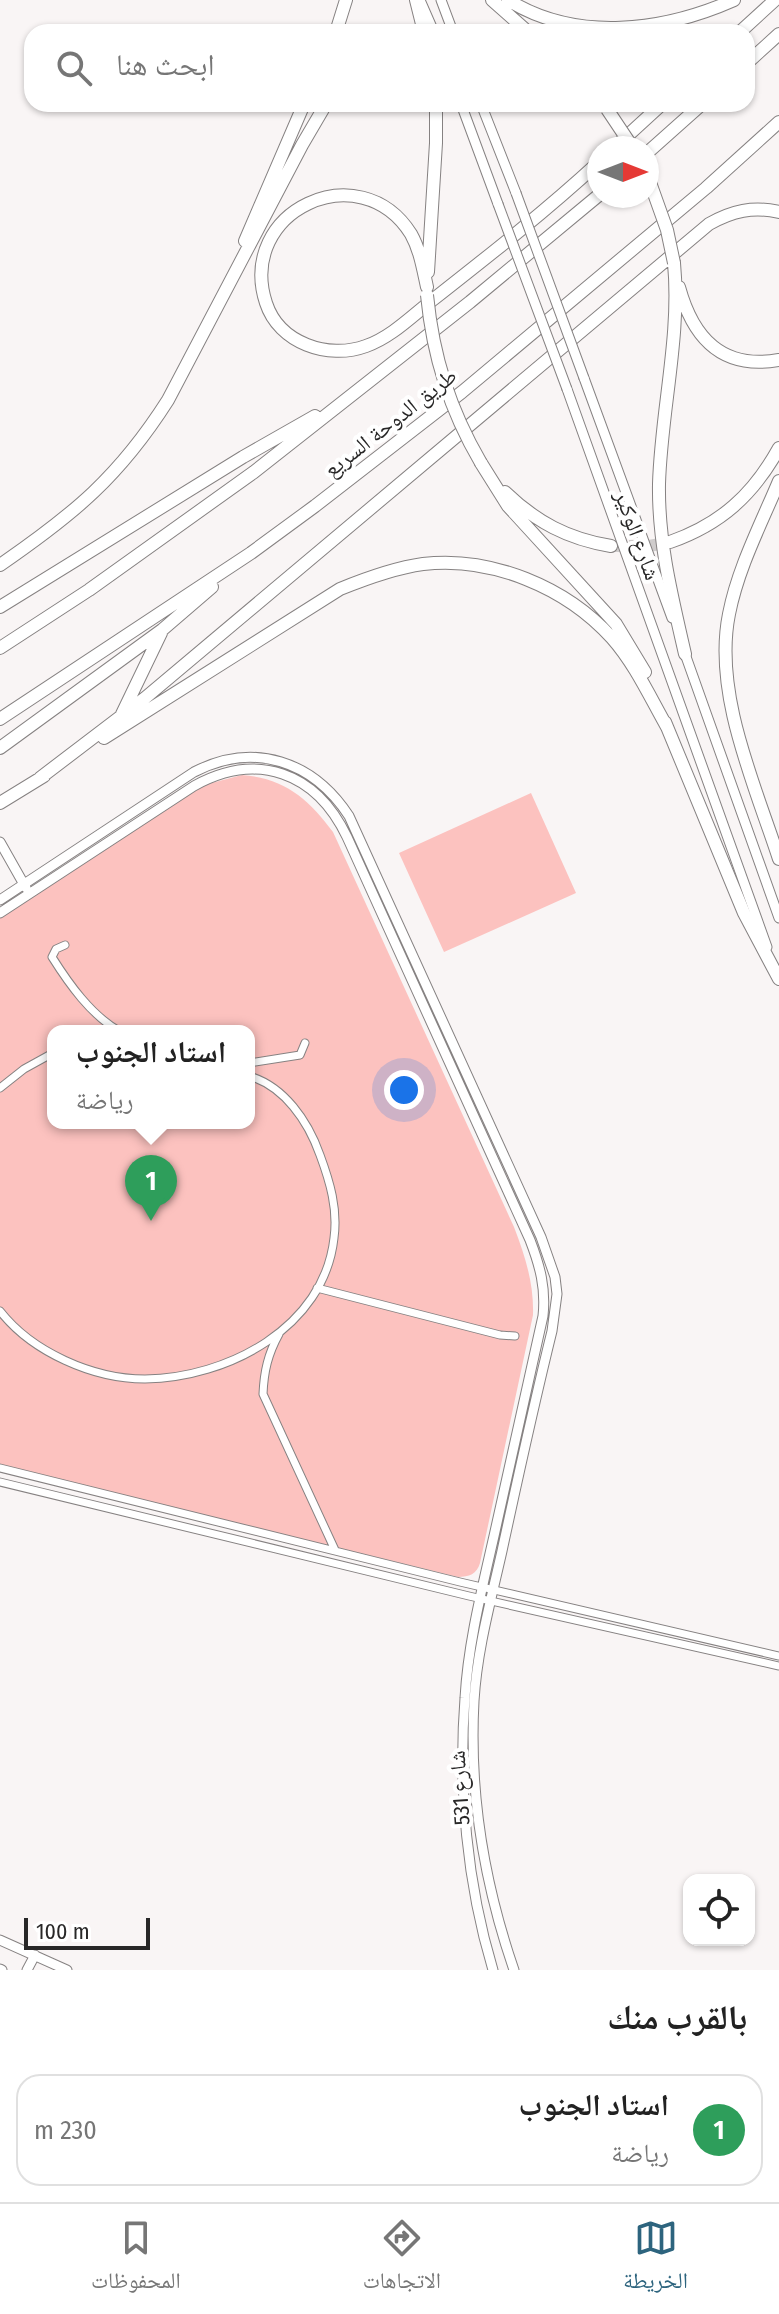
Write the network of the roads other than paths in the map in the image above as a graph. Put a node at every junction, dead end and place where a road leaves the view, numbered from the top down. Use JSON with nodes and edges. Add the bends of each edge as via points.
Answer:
{"nodes":[{"id":1,"x":346,"y":0,"type":"edge"},
{"id":2,"x":418,"y":0,"type":"edge"},
{"id":3,"x":441,"y":0,"type":"edge"},
{"id":4,"x":492,"y":0,"type":"edge"},
{"id":5,"x":508,"y":0,"type":"edge"},
{"id":6,"x":734,"y":0,"type":"edge"},
{"id":7,"x":775,"y":0,"type":"edge"},
{"id":8,"x":338,"y":24,"type":"edge"},
{"id":9,"x":422,"y":24,"type":"edge"},
{"id":10,"x":430,"y":24,"type":"edge"},
{"id":11,"x":450,"y":24,"type":"edge"},
{"id":12,"x":519,"y":24,"type":"edge"},
{"id":13,"x":574,"y":24,"type":"edge"},
{"id":14,"x":644,"y":24,"type":"edge"},
{"id":15,"x":749,"y":24,"type":"edge"},
{"id":16,"x":779,"y":34,"type":"edge"},
{"id":17,"x":755,"y":56,"type":"edge"},
{"id":18,"x":301,"y":112,"type":"edge"},
{"id":19,"x":321,"y":112,"type":"edge"},
{"id":20,"x":436,"y":112,"type":"edge"},
{"id":21,"x":464,"y":112,"type":"edge"},
{"id":22,"x":484,"y":112,"type":"edge"},
{"id":23,"x":608,"y":112,"type":"edge"},
{"id":24,"x":653,"y":112,"type":"edge"},
{"id":25,"x":693,"y":112,"type":"edge"},
{"id":26,"x":779,"y":122,"type":"edge"},
{"id":27,"x":625,"y":136,"type":"edge"},
{"id":28,"x":627,"y":136,"type":"edge"},
{"id":29,"x":659,"y":142,"type":"edge"},
{"id":30,"x":587,"y":172,"type":"edge"},
{"id":31,"x":587,"y":205,"type":"edge"},
{"id":32,"x":659,"y":208,"type":"edge"},
{"id":33,"x":779,"y":212,"type":"edge"},
{"id":34,"x":674,"y":268,"type":"junction"},
{"id":35,"x":427,"y":291,"type":"junction"},
{"id":36,"x":214,"y":314,"type":"junction"},
{"id":37,"x":779,"y":360,"type":"edge"},
{"id":38,"x":349,"y":396,"type":"junction"},
{"id":39,"x":779,"y":448,"type":"edge"},
{"id":40,"x":489,"y":475,"type":"junction"},
{"id":41,"x":779,"y":481,"type":"edge"},
{"id":42,"x":670,"y":542,"type":"tunnel mouth"},
{"id":43,"x":611,"y":546,"type":"tunnel mouth"},
{"id":44,"x":251,"y":553,"type":"junction"},
{"id":45,"x":0,"y":565,"type":"edge"},
{"id":46,"x":0,"y":607,"type":"edge"},
{"id":47,"x":162,"y":630,"type":"junction"},
{"id":48,"x":0,"y":648,"type":"edge"},
{"id":49,"x":685,"y":654,"type":"junction"},
{"id":50,"x":120,"y":717,"type":"junction"},
{"id":51,"x":0,"y":719,"type":"edge"},
{"id":52,"x":667,"y":727,"type":"junction"},
{"id":53,"x":0,"y":748,"type":"edge"},
{"id":54,"x":40,"y":778,"type":"junction"},
{"id":55,"x":0,"y":803,"type":"edge"},
{"id":56,"x":0,"y":842,"type":"edge"},
{"id":57,"x":779,"y":859,"type":"edge"},
{"id":58,"x":27,"y":889,"type":"junction"},
{"id":59,"x":0,"y":900,"type":"edge"},
{"id":60,"x":0,"y":913,"type":"edge"},
{"id":61,"x":779,"y":918,"type":"edge"},
{"id":62,"x":65,"y":945,"type":"dead end"},
{"id":63,"x":779,"y":979,"type":"edge"},
{"id":64,"x":112,"y":1025,"type":"edge"},
{"id":65,"x":305,"y":1043,"type":"dead end"},
{"id":66,"x":47,"y":1056,"type":"edge"},
{"id":67,"x":255,"y":1062,"type":"edge"},
{"id":68,"x":255,"y":1078,"type":"edge"},
{"id":69,"x":0,"y":1088,"type":"edge"},
{"id":70,"x":317,"y":1288,"type":"junction"},
{"id":71,"x":0,"y":1311,"type":"edge"},
{"id":72,"x":280,"y":1332,"type":"junction"},
{"id":73,"x":515,"y":1336,"type":"dead end"},
{"id":74,"x":0,"y":1468,"type":"edge"},
{"id":75,"x":0,"y":1482,"type":"edge"},
{"id":76,"x":335,"y":1550,"type":"junction"},
{"id":77,"x":486,"y":1594,"type":"junction"},
{"id":78,"x":779,"y":1656,"type":"edge"},
{"id":79,"x":779,"y":1666,"type":"edge"},
{"id":80,"x":0,"y":1940,"type":"edge"},
{"id":81,"x":35,"y":1955,"type":"junction"},
{"id":82,"x":492,"y":1968,"type":"edge"},
{"id":83,"x":27,"y":1970,"type":"edge"},
{"id":84,"x":67,"y":1970,"type":"edge"},
{"id":85,"x":514,"y":1970,"type":"edge"}],
"edges":[{"from":1,"to":8,"type":"highway"},
{"from":2,"to":9,"type":"highway"},
{"from":2,"to":10,"type":"street"},
{"from":3,"to":11,"type":"street"},
{"from":4,"to":12,"type":"highway"},
{"from":5,"to":13,"type":"highway","via":[[538,16]]},
{"from":6,"to":14,"type":"highway","via":[[695,15]]},
{"from":7,"to":15,"type":"highway"},
{"from":16,"to":17,"type":"highway"},
{"from":18,"to":36,"type":"highway"},
{"from":19,"to":36,"type":"highway"},
{"from":20,"to":35,"type":"highway"},
{"from":21,"to":63,"type":"street","name":"شارع الوكير","bridge":true},
{"from":22,"to":49,"type":"street","name":"شارع الوكير","bridge":true},
{"from":23,"to":27,"type":"highway","bridge":true},
{"from":24,"to":28,"type":"highway"},
{"from":25,"to":29,"type":"highway"},
{"from":26,"to":44,"type":"highway","name":"طريق الدوحة السريع","via":[[462,392]]},
{"from":30,"to":35,"type":"highway","via":[[517,233],[368,346],[332,351],[294,338],[267,306],[261,271],[274,230],[287,217],[320,199],[352,196],[370,200],[399,219],[418,251]]},
{"from":31,"to":38,"type":"highway","name":"طريق الدوحة السريع"},
{"from":32,"to":34,"type":"highway","bridge":true},
{"from":33,"to":50,"type":"highway","via":[[742,210],[709,224]]},
{"from":34,"to":37,"type":"highway","via":[[687,314],[706,342],[746,362]]},
{"from":34,"to":49,"type":"highway","via":[[659,523]]},
{"from":35,"to":40,"type":"highway","bridge":true,"via":[[446,390]]},
{"from":36,"to":45,"type":"highway","via":[[168,400],[120,467],[63,520]]},
{"from":38,"to":46,"type":"highway"},
{"from":38,"to":48,"type":"highway","name":"طريق الدوحة السريع","via":[[149,548]]},
{"from":39,"to":42,"type":"highway","via":[[755,487],[727,514]]},
{"from":40,"to":43,"type":"highway","via":[[549,527]]},
{"from":40,"to":52,"type":"highway","via":[[508,506],[616,624],[646,675]]},
{"from":41,"to":57,"type":"highway","via":[[736,589],[725,636],[725,666],[733,713]]},
{"from":44,"to":47,"type":"highway"},
{"from":44,"to":51,"type":"highway","name":"طريق الدوحة السريع"},
{"from":47,"to":50,"type":"highway"},
{"from":47,"to":53,"type":"highway"},
{"from":49,"to":61,"type":"street","name":"شارع الوكير"},
{"from":50,"to":54,"type":"highway"},
{"from":52,"to":54,"type":"highway","via":[[625,654],[581,610],[519,576],[476,566],[426,564],[373,575],[340,589]]},
{"from":52,"to":63,"type":"highway","via":[[744,913]]},
{"from":54,"to":55,"type":"highway"},
{"from":56,"to":58,"type":"street"},
{"from":58,"to":59,"type":"street"},
{"from":58,"to":60,"type":"street"},
{"from":58,"to":77,"type":"street","via":[[194,772],[219,761],[250,757],[290,765],[316,779],[340,802],[555,1277],[552,1331]]},
{"from":62,"to":64,"type":"street","via":[[52,957],[85,1001]]},
{"from":65,"to":67,"type":"street","via":[[300,1055]]},
{"from":66,"to":69,"type":"street"},
{"from":68,"to":70,"type":"street","via":[[300,1114],[330,1183],[334,1241]]},
{"from":70,"to":72,"type":"street"},
{"from":70,"to":73,"type":"street"},
{"from":71,"to":72,"type":"street","via":[[58,1357],[105,1374],[142,1379],[209,1369],[251,1352]]},
{"from":72,"to":76,"type":"street","via":[[264,1371],[263,1394]]},
{"from":74,"to":76,"type":"street"},
{"from":75,"to":77,"type":"street"},
{"from":76,"to":77,"type":"street"},
{"from":77,"to":78,"type":"street"},
{"from":77,"to":79,"type":"street"},
{"from":77,"to":82,"type":"street","name":"شارع 531","via":[[465,1697],[464,1784],[475,1898]]},
{"from":77,"to":85,"type":"street","name":"شارع 531","via":[[474,1698],[474,1783],[493,1902]]},
{"from":80,"to":81,"type":"street"},
{"from":81,"to":83,"type":"street"},
{"from":81,"to":84,"type":"street"}]}
